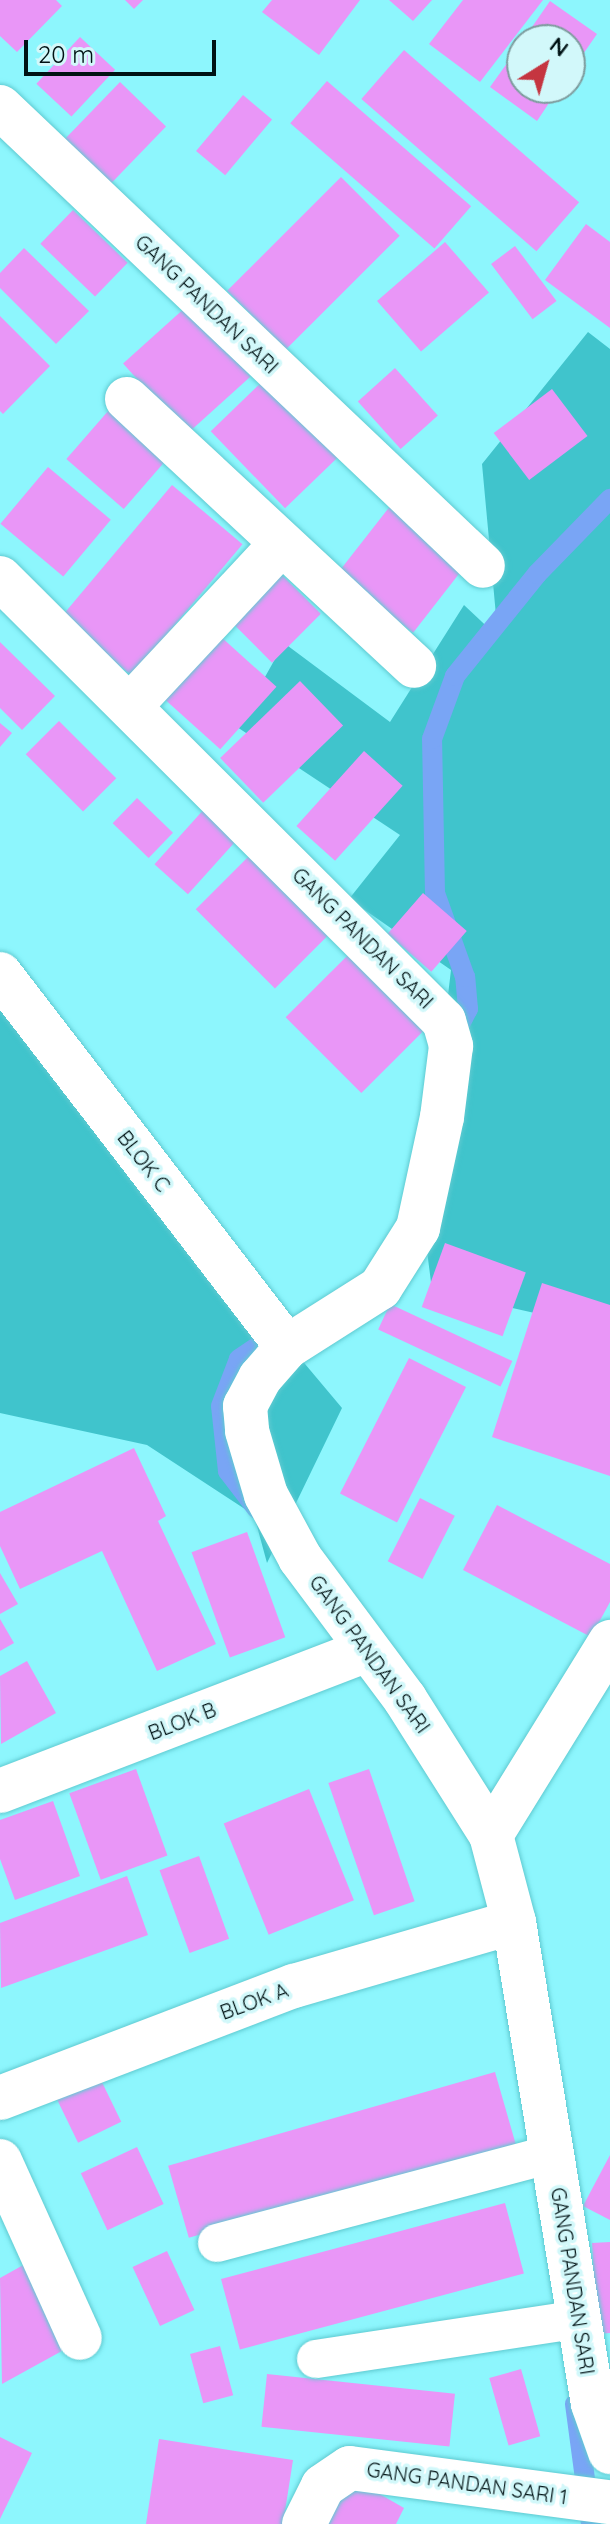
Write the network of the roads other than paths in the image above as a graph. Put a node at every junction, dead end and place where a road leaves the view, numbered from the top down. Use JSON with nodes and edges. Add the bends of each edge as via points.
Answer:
{"nodes":[{"id":1,"x":0,"y":107,"type":"edge"},
{"id":2,"x":127,"y":399,"type":"dead end"},
{"id":3,"x":280,"y":545,"type":"junction"},
{"id":4,"x":483,"y":566,"type":"dead end"},
{"id":5,"x":0,"y":578,"type":"edge"},
{"id":6,"x":414,"y":666,"type":"dead end"},
{"id":7,"x":131,"y":705,"type":"junction"},
{"id":8,"x":0,"y":974,"type":"edge"},
{"id":9,"x":287,"y":1347,"type":"junction"},
{"id":10,"x":610,"y":1642,"type":"edge"},
{"id":11,"x":363,"y":1652,"type":"junction"},
{"id":12,"x":0,"y":1791,"type":"edge"},
{"id":13,"x":491,"y":1835,"type":"junction"},
{"id":14,"x":514,"y":1922,"type":"junction"},
{"id":15,"x":0,"y":2098,"type":"edge"},
{"id":16,"x":552,"y":2154,"type":"junction"},
{"id":17,"x":0,"y":2161,"type":"edge"},
{"id":18,"x":217,"y":2243,"type":"dead end"},
{"id":19,"x":579,"y":2319,"type":"junction"},
{"id":20,"x":80,"y":2338,"type":"dead end"},
{"id":21,"x":316,"y":2359,"type":"dead end"},
{"id":22,"x":598,"y":2370,"type":"edge"},
{"id":23,"x":610,"y":2452,"type":"edge"},
{"id":24,"x":610,"y":2502,"type":"edge"},
{"id":25,"x":304,"y":2524,"type":"edge"}],
"edges":[{"from":1,"to":4,"type":"street","name":"GANG PANDAN SARI"},
{"from":2,"to":3,"type":"street"},
{"from":3,"to":6,"type":"street"},
{"from":3,"to":7,"type":"street"},
{"from":5,"to":7,"type":"street","name":"GANG PANDAN SARI"},
{"from":7,"to":9,"type":"street","name":"GANG PANDAN SARI","via":[[427,1000],[451,1046],[433,1179],[400,1263],[380,1288]]},
{"from":8,"to":9,"type":"street","name":"BLOK C"},
{"from":9,"to":11,"type":"street","name":"GANG PANDAN SARI","via":[[252,1390],[247,1431],[266,1495]]},
{"from":10,"to":13,"type":"street"},
{"from":11,"to":12,"type":"street","name":"BLOK B"},
{"from":11,"to":13,"type":"street","name":"GANG PANDAN SARI","via":[[405,1699]]},
{"from":13,"to":14,"type":"street","name":"GANG PANDAN SARI"},
{"from":14,"to":15,"type":"street","name":"BLOK A","via":[[294,1986]]},
{"from":14,"to":16,"type":"street","name":"GANG PANDAN SARI"},
{"from":16,"to":18,"type":"lane"},
{"from":16,"to":19,"type":"street","name":"GANG PANDAN SARI"},
{"from":17,"to":20,"type":"street"},
{"from":19,"to":21,"type":"lane"},
{"from":19,"to":22,"type":"street","name":"GANG PANDAN SARI"},
{"from":22,"to":23,"type":"street","name":"GANG PANDAN SARI"},
{"from":24,"to":25,"type":"street","name":"GANG PANDAN SARI 1","via":[[350,2468],[323,2486]]}]}
